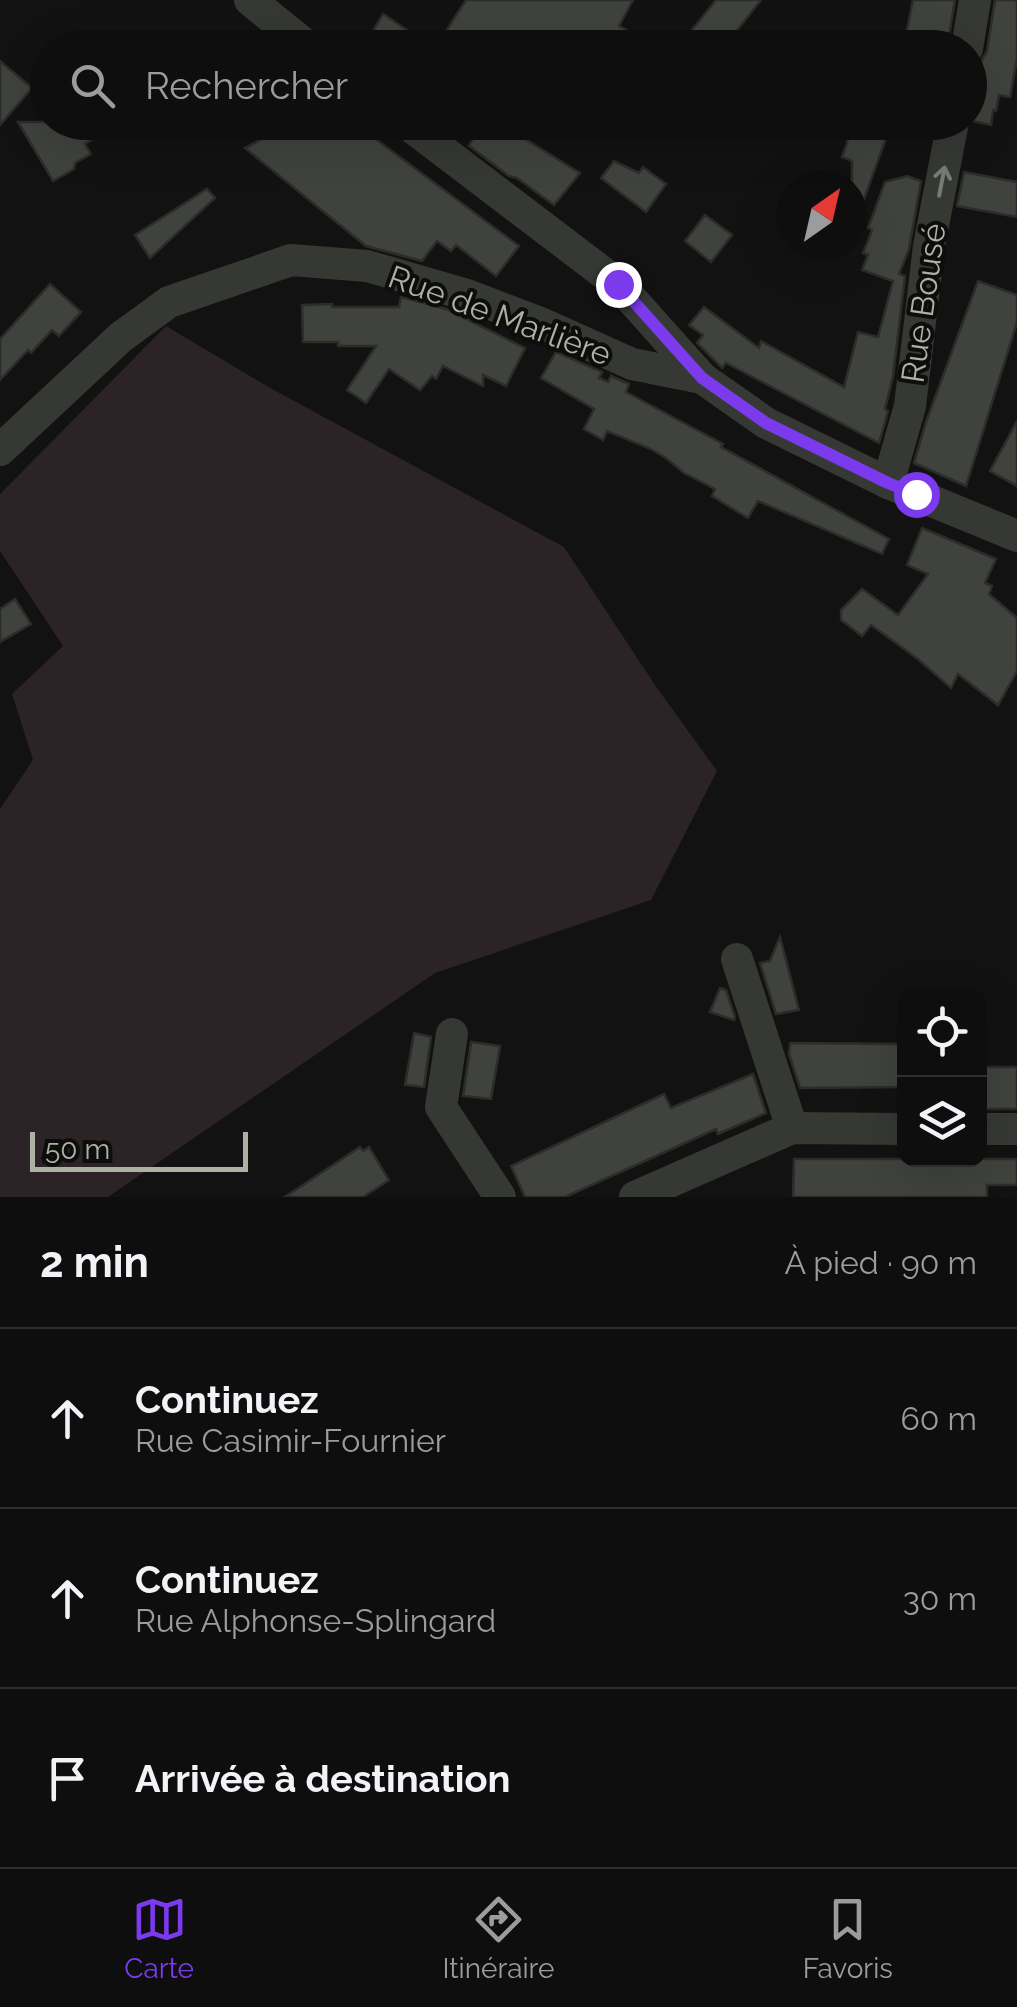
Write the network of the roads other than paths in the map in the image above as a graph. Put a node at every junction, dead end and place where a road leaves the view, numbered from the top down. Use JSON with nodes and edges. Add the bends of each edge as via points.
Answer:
{"nodes":[{"id":1,"x":250,"y":0,"type":"edge"},
{"id":2,"x":975,"y":0,"type":"edge"},
{"id":3,"x":288,"y":30,"type":"edge"},
{"id":4,"x":969,"y":30,"type":"edge"},
{"id":5,"x":430,"y":140,"type":"edge"},
{"id":6,"x":950,"y":140,"type":"edge"},
{"id":7,"x":702,"y":378,"type":"junction"},
{"id":8,"x":0,"y":450,"type":"edge"},
{"id":9,"x":888,"y":483,"type":"junction"},
{"id":10,"x":1017,"y":536,"type":"edge"},
{"id":11,"x":737,"y":959,"type":"dead end"},
{"id":12,"x":452,"y":1034,"type":"dead end"},
{"id":13,"x":792,"y":1128,"type":"junction"},
{"id":14,"x":897,"y":1129,"type":"edge"},
{"id":15,"x":987,"y":1129,"type":"edge"},
{"id":16,"x":1017,"y":1129,"type":"edge"},
{"id":17,"x":500,"y":1197,"type":"edge"},
{"id":18,"x":635,"y":1197,"type":"edge"}],
"edges":[{"from":1,"to":3,"type":"street"},
{"from":2,"to":4,"type":"street"},
{"from":5,"to":7,"type":"street","via":[[618,284]]},
{"from":9,"to":6,"type":"street","name":"Rue Bousé","one_way":true,"via":[[910,406]]},
{"from":7,"to":8,"type":"street","name":"Rue de Marlière","via":[[632,364],[464,294],[368,266],[291,260],[170,302],[120,337]]},
{"from":7,"to":9,"type":"street","via":[[766,423]]},
{"from":9,"to":10,"type":"street"},
{"from":11,"to":13,"type":"street"},
{"from":12,"to":17,"type":"street","via":[[441,1107]]},
{"from":13,"to":14,"type":"street"},
{"from":13,"to":18,"type":"street"},
{"from":15,"to":16,"type":"street"}]}
